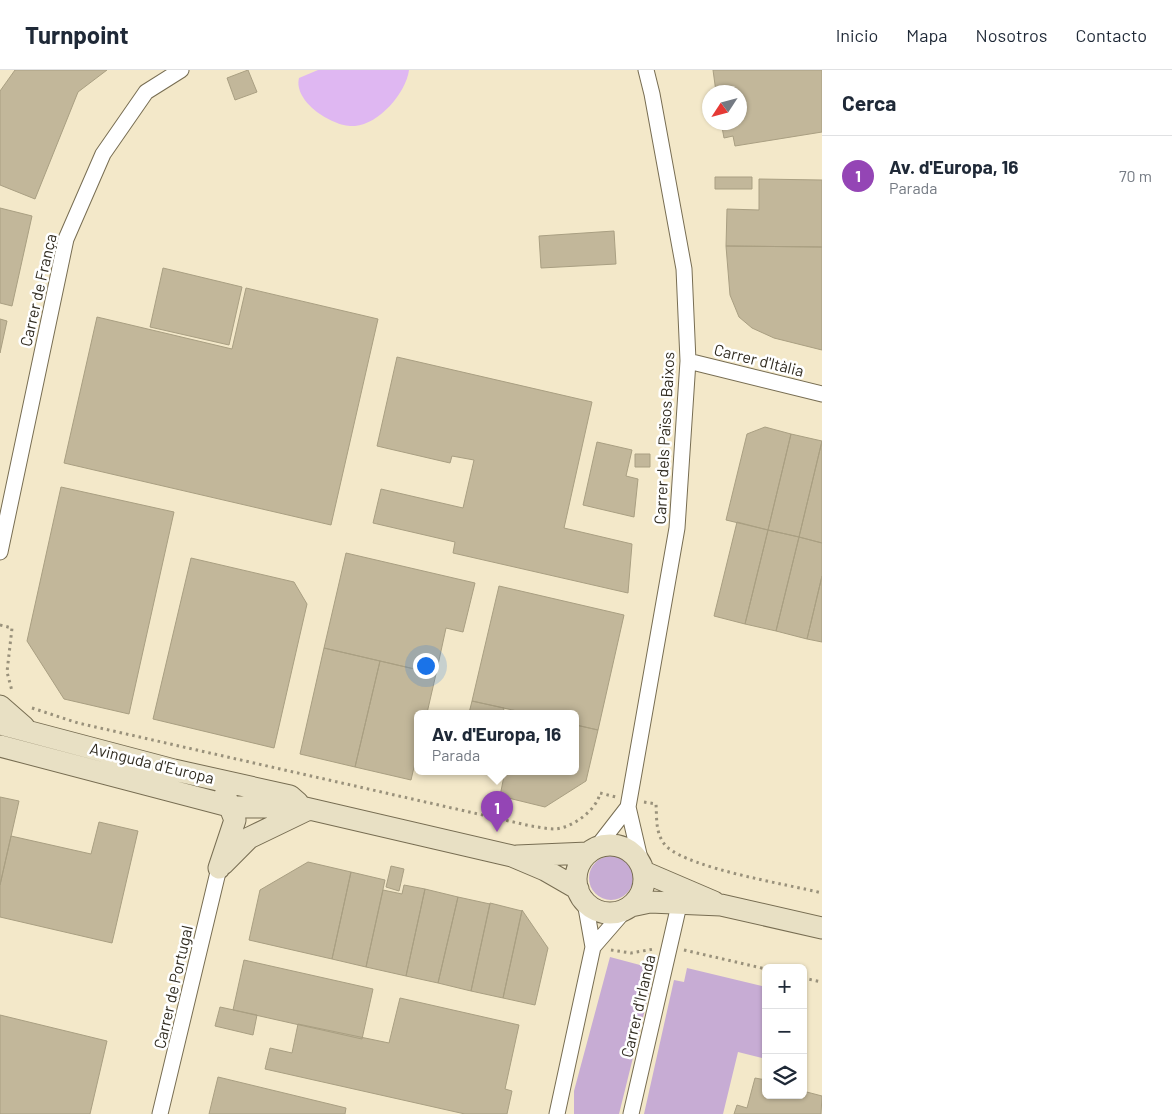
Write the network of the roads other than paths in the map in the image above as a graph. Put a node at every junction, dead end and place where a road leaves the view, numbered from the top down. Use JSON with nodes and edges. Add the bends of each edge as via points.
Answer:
{"nodes":[{"id":1,"x":181,"y":70,"type":"edge"},
{"id":2,"x":646,"y":70,"type":"edge"},
{"id":3,"x":688,"y":361,"type":"junction"},
{"id":4,"x":822,"y":394,"type":"edge"},
{"id":5,"x":0,"y":552,"type":"edge"},
{"id":6,"x":9,"y":702,"type":"edge"},
{"id":7,"x":0,"y":724,"type":"edge"},
{"id":8,"x":30,"y":732,"type":"junction"},
{"id":9,"x":0,"y":735,"type":"edge"},
{"id":10,"x":0,"y":746,"type":"edge"},
{"id":11,"x":127,"y":758,"type":"junction"},
{"id":12,"x":58,"y":761,"type":"junction"},
{"id":13,"x":629,"y":803,"type":"junction"},
{"id":14,"x":229,"y":806,"type":"junction"},
{"id":15,"x":305,"y":808,"type":"junction"},
{"id":16,"x":592,"y":850,"type":"junction"},
{"id":17,"x":512,"y":856,"type":"junction"},
{"id":18,"x":642,"y":867,"type":"junction"},
{"id":19,"x":219,"y":868,"type":"junction"},
{"id":20,"x":581,"y":896,"type":"junction"},
{"id":21,"x":679,"y":905,"type":"junction"},
{"id":22,"x":721,"y":905,"type":"junction"},
{"id":23,"x":628,"y":908,"type":"junction"},
{"id":24,"x":822,"y":928,"type":"edge"},
{"id":25,"x":593,"y":947,"type":"junction"},
{"id":26,"x":160,"y":1114,"type":"edge"},
{"id":27,"x":557,"y":1114,"type":"edge"},
{"id":28,"x":631,"y":1114,"type":"edge"}],
"edges":[{"from":1,"to":5,"type":"street","name":"Carrer de França","via":[[146,92],[103,154],[66,239]]},
{"from":2,"to":3,"type":"street","name":"Carrer dels Països Baixos","via":[[684,269]]},
{"from":3,"to":4,"type":"street","name":"Carrer d'Itàlia"},
{"from":3,"to":13,"type":"street","name":"Carrer dels Països Baixos","via":[[677,528]]},
{"from":6,"to":8,"type":"street"},
{"from":7,"to":8,"type":"street","name":"Avinguda d'Europa"},
{"from":8,"to":11,"type":"street","name":"Avinguda d'Europa"},
{"from":9,"to":12,"type":"street","via":[[41,745]]},
{"from":10,"to":12,"type":"street","name":"Avinguda d'Europa"},
{"from":11,"to":14,"type":"street","via":[[148,774],[225,795]]},
{"from":11,"to":15,"type":"street","name":"Avinguda d'Europa","via":[[290,796]]},
{"from":12,"to":14,"type":"street","name":"Avinguda d'Europa"},
{"from":13,"to":16,"type":"street","name":"Carrer dels Països Baixos"},
{"from":13,"to":18,"type":"street","name":"Carrer dels Països Baixos"},
{"from":14,"to":15,"type":"street","name":"Avinguda d'Europa"},
{"from":14,"to":19,"type":"street","via":[[235,820]]},
{"from":15,"to":17,"type":"street","name":"Avinguda d'Europa"},
{"from":15,"to":19,"type":"street","via":[[249,838]]},
{"from":16,"to":17,"type":"street","name":"Avinguda d'Europa"},
{"from":16,"to":18,"type":"street","via":[[610,844],[622,846],[633,853]]},
{"from":16,"to":20,"type":"street","via":[[577,870]]},
{"from":17,"to":20,"type":"street","name":"Avinguda d'Europa","via":[[545,870]]},
{"from":18,"to":22,"type":"street"},
{"from":18,"to":23,"type":"street","via":[[642,891]]},
{"from":19,"to":26,"type":"street","name":"Carrer de Portugal"},
{"from":20,"to":23,"type":"street","via":[[604,912]]},
{"from":20,"to":25,"type":"street"},
{"from":21,"to":22,"type":"street"},
{"from":21,"to":23,"type":"street","via":[[650,902]]},
{"from":21,"to":28,"type":"street","name":"Carrer d'Irlanda"},
{"from":22,"to":24,"type":"street"},
{"from":23,"to":25,"type":"street"},
{"from":25,"to":27,"type":"street"}]}
